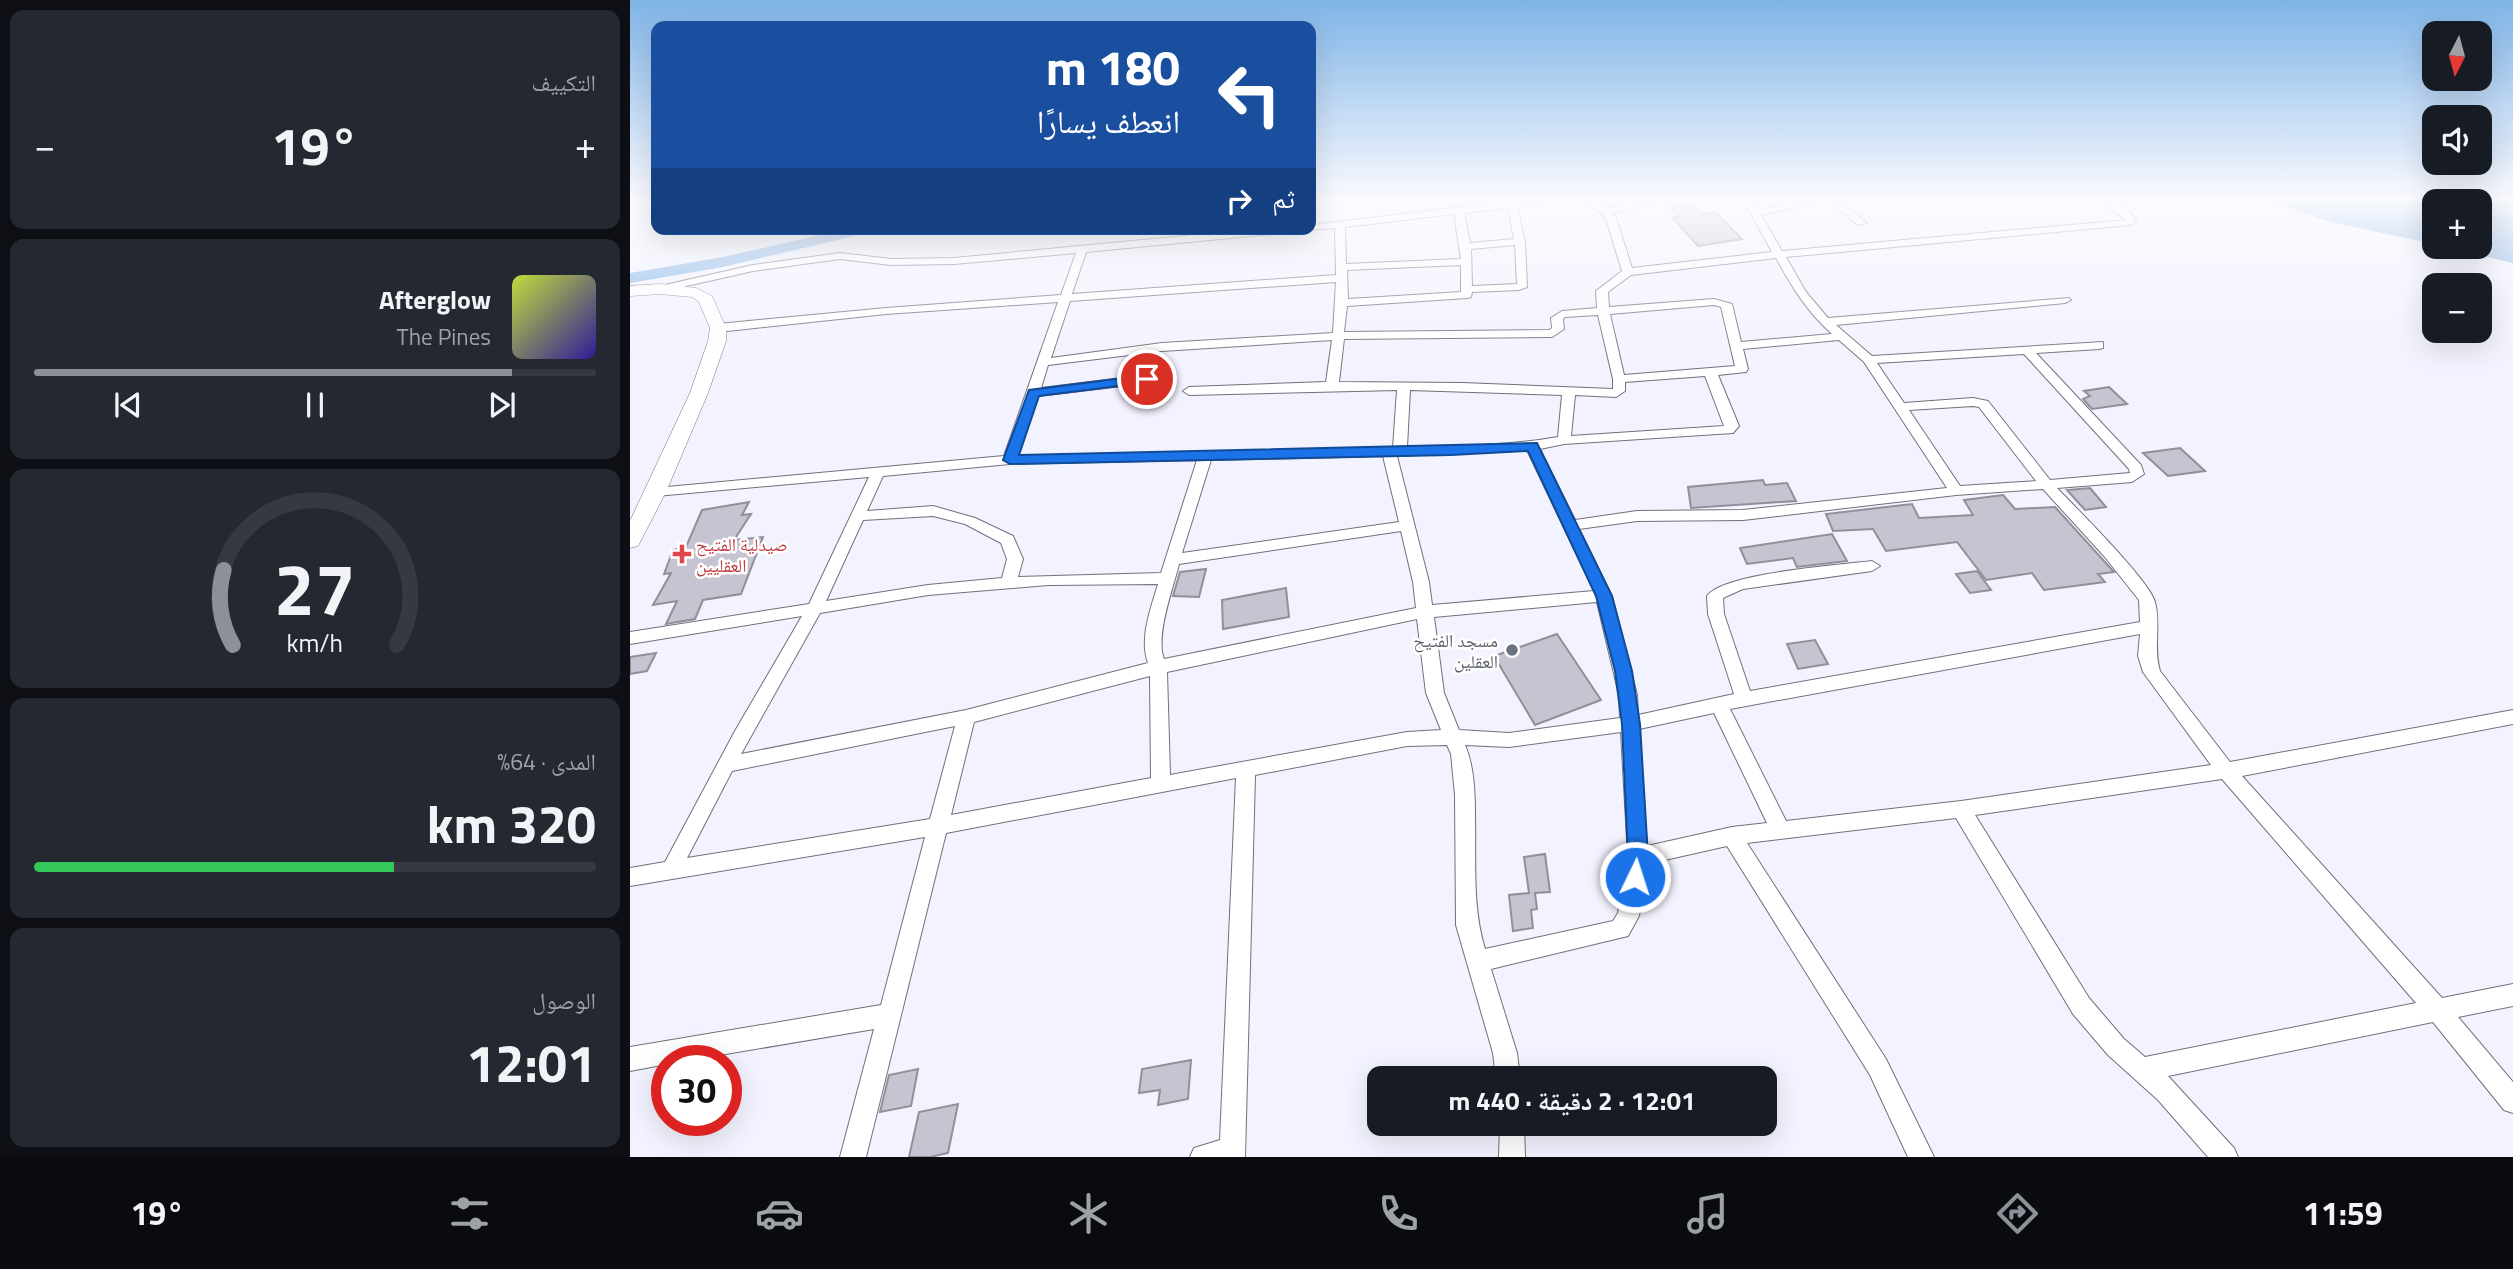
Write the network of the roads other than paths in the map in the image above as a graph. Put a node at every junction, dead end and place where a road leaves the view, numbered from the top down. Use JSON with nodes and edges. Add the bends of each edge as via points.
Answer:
{"nodes":[{"id":1,"x":1027,"y":254,"type":"edge"},
{"id":2,"x":1080,"y":254,"type":"edge"},
{"id":3,"x":1342,"y":254,"type":"edge"},
{"id":4,"x":1467,"y":254,"type":"edge"},
{"id":5,"x":1521,"y":254,"type":"edge"},
{"id":6,"x":1622,"y":254,"type":"edge"},
{"id":7,"x":1776,"y":254,"type":"joint"},
{"id":8,"x":1468,"y":262,"type":"junction"},
{"id":9,"x":1628,"y":272,"type":"junction"},
{"id":10,"x":1343,"y":273,"type":"junction"},
{"id":11,"x":660,"y":289,"type":"junction"},
{"id":12,"x":1469,"y":289,"type":"junction"},
{"id":13,"x":630,"y":291,"type":"edge"},
{"id":14,"x":1066,"y":300,"type":"junction"},
{"id":15,"x":2065,"y":300,"type":"dead end"},
{"id":16,"x":1342,"y":303,"type":"junction"},
{"id":17,"x":1603,"y":310,"type":"junction"},
{"id":18,"x":1825,"y":322,"type":"junction"},
{"id":19,"x":718,"y":328,"type":"junction"},
{"id":20,"x":1340,"y":336,"type":"junction"},
{"id":21,"x":1843,"y":336,"type":"junction"},
{"id":22,"x":2099,"y":345,"type":"dead end"},
{"id":23,"x":1738,"y":346,"type":"junction"},
{"id":24,"x":2027,"y":350,"type":"junction"},
{"id":25,"x":1869,"y":360,"type":"junction"},
{"id":26,"x":1045,"y":362,"type":"junction"},
{"id":27,"x":1710,"y":373,"type":"junction"},
{"id":28,"x":1147,"y":379,"type":"dead end"},
{"id":29,"x":1619,"y":379,"type":"junction"},
{"id":30,"x":1332,"y":386,"type":"junction"},
{"id":31,"x":1404,"y":387,"type":"junction"},
{"id":32,"x":1189,"y":391,"type":"dead end"},
{"id":33,"x":1569,"y":392,"type":"junction"},
{"id":34,"x":1034,"y":393,"type":"junction"},
{"id":35,"x":1899,"y":407,"type":"junction"},
{"id":36,"x":1564,"y":440,"type":"junction"},
{"id":37,"x":1532,"y":446,"type":"junction"},
{"id":38,"x":1394,"y":452,"type":"junction"},
{"id":39,"x":1205,"y":456,"type":"junction"},
{"id":40,"x":1010,"y":460,"type":"junction"},
{"id":41,"x":880,"y":470,"type":"junction"},
{"id":42,"x":2044,"y":482,"type":"junction"},
{"id":43,"x":1956,"y":491,"type":"junction"},
{"id":44,"x":656,"y":492,"type":"junction"},
{"id":45,"x":858,"y":516,"type":"junction"},
{"id":46,"x":1408,"y":525,"type":"junction"},
{"id":47,"x":1571,"y":525,"type":"junction"},
{"id":48,"x":630,"y":541,"type":"edge"},
{"id":49,"x":1172,"y":560,"type":"junction"},
{"id":50,"x":1872,"y":566,"type":"dead end"},
{"id":51,"x":1167,"y":578,"type":"junction"},
{"id":52,"x":1009,"y":583,"type":"junction"},
{"id":53,"x":1604,"y":596,"type":"junction"},
{"id":54,"x":816,"y":607,"type":"junction"},
{"id":55,"x":1423,"y":612,"type":"junction"},
{"id":56,"x":2148,"y":627,"type":"junction"},
{"id":57,"x":630,"y":638,"type":"edge"},
{"id":58,"x":1158,"y":667,"type":"junction"},
{"id":59,"x":1744,"y":699,"type":"junction"},
{"id":60,"x":1719,"y":705,"type":"junction"},
{"id":61,"x":967,"y":717,"type":"junction"},
{"id":62,"x":2513,"y":717,"type":"edge"},
{"id":63,"x":1631,"y":724,"type":"junction"},
{"id":64,"x":1454,"y":737,"type":"junction"},
{"id":65,"x":728,"y":764,"type":"junction"},
{"id":66,"x":1246,"y":767,"type":"junction"},
{"id":67,"x":2226,"y":771,"type":"junction"},
{"id":68,"x":1161,"y":785,"type":"junction"},
{"id":69,"x":1961,"y":809,"type":"junction"},
{"id":70,"x":939,"y":826,"type":"junction"},
{"id":71,"x":1780,"y":830,"type":"junction"},
{"id":72,"x":1732,"y":836,"type":"junction"},
{"id":73,"x":1638,"y":857,"type":"junction"},
{"id":74,"x":671,"y":870,"type":"junction"},
{"id":75,"x":630,"y":877,"type":"edge"},
{"id":76,"x":1476,"y":962,"type":"junction"},
{"id":77,"x":2513,"y":995,"type":"edge"},
{"id":78,"x":2437,"y":1010,"type":"junction"},
{"id":79,"x":888,"y":1015,"type":"junction"},
{"id":80,"x":630,"y":1059,"type":"edge"},
{"id":81,"x":1507,"y":1066,"type":"edge"},
{"id":82,"x":2143,"y":1069,"type":"junction"},
{"id":83,"x":2513,"y":1101,"type":"edge"},
{"id":84,"x":1512,"y":1136,"type":"edge"},
{"id":85,"x":1232,"y":1153,"type":"edge"},
{"id":86,"x":853,"y":1157,"type":"edge"},
{"id":87,"x":1203,"y":1157,"type":"edge"},
{"id":88,"x":1512,"y":1157,"type":"edge"},
{"id":89,"x":1921,"y":1157,"type":"edge"},
{"id":90,"x":2225,"y":1157,"type":"edge"}],
"edges":[{"from":1,"to":11,"type":"street","via":[[940,262],[840,256],[752,268]]},
{"from":2,"to":14,"type":"street"},
{"from":3,"to":10,"type":"street"},
{"from":4,"to":8,"type":"street"},
{"from":5,"to":12,"type":"street","via":[[1522,286]]},
{"from":6,"to":9,"type":"street"},
{"from":7,"to":9,"type":"street"},
{"from":7,"to":18,"type":"street"},
{"from":8,"to":10,"type":"street"},
{"from":8,"to":12,"type":"street"},
{"from":9,"to":17,"type":"street","via":[[1602,289]]},
{"from":10,"to":14,"type":"street"},
{"from":10,"to":16,"type":"street"},
{"from":11,"to":13,"type":"street"},
{"from":11,"to":19,"type":"street","via":[[701,295]]},
{"from":12,"to":16,"type":"street","via":[[1464,296]]},
{"from":14,"to":19,"type":"street"},
{"from":14,"to":26,"type":"street"},
{"from":15,"to":18,"type":"street"},
{"from":16,"to":20,"type":"street"},
{"from":17,"to":20,"type":"street","via":[[1558,315],[1558,329],[1552,333]]},
{"from":17,"to":23,"type":"street","via":[[1722,302]]},
{"from":17,"to":29,"type":"street"},
{"from":18,"to":21,"type":"street"},
{"from":19,"to":44,"type":"street","via":[[699,393]]},
{"from":20,"to":26,"type":"street","via":[[1162,347]]},
{"from":20,"to":30,"type":"street"},
{"from":21,"to":23,"type":"street"},
{"from":21,"to":25,"type":"street"},
{"from":22,"to":24,"type":"street"},
{"from":23,"to":27,"type":"street","via":[[1742,369]]},
{"from":24,"to":25,"type":"street"},
{"from":24,"to":42,"type":"street","via":[[2137,474],[2132,478]]},
{"from":25,"to":35,"type":"street"},
{"from":26,"to":34,"type":"street"},
{"from":27,"to":29,"type":"street"},
{"from":27,"to":36,"type":"street","via":[[1731,426],[1728,430]]},
{"from":28,"to":34,"type":"street"},
{"from":29,"to":33,"type":"street","via":[[1616,393]]},
{"from":30,"to":31,"type":"street"},
{"from":30,"to":32,"type":"street"},
{"from":31,"to":33,"type":"street"},
{"from":31,"to":38,"type":"street"},
{"from":33,"to":36,"type":"street"},
{"from":34,"to":40,"type":"street"},
{"from":35,"to":42,"type":"street","via":[[1983,404]]},
{"from":35,"to":43,"type":"street"},
{"from":36,"to":37,"type":"street"},
{"from":37,"to":38,"type":"street"},
{"from":37,"to":47,"type":"street"},
{"from":38,"to":39,"type":"street"},
{"from":38,"to":46,"type":"street"},
{"from":39,"to":40,"type":"street"},
{"from":39,"to":49,"type":"street"},
{"from":40,"to":41,"type":"street"},
{"from":41,"to":44,"type":"street"},
{"from":41,"to":45,"type":"street"},
{"from":42,"to":43,"type":"street"},
{"from":42,"to":56,"type":"street","via":[[2147,599]]},
{"from":43,"to":47,"type":"street","via":[[1743,515],[1637,516]]},
{"from":44,"to":48,"type":"street"},
{"from":45,"to":52,"type":"street","via":[[933,511],[970,521],[1009,540],[1015,559]]},
{"from":45,"to":54,"type":"street"},
{"from":46,"to":49,"type":"street"},
{"from":46,"to":55,"type":"street"},
{"from":47,"to":53,"type":"street"},
{"from":49,"to":51,"type":"street"},
{"from":50,"to":59,"type":"street","via":[[1741,584],[1715,596],[1716,614]]},
{"from":51,"to":52,"type":"street"},
{"from":51,"to":58,"type":"street","via":[[1153,639]]},
{"from":52,"to":54,"type":"street"},
{"from":53,"to":55,"type":"street"},
{"from":53,"to":63,"type":"street"},
{"from":54,"to":57,"type":"street"},
{"from":54,"to":65,"type":"street"},
{"from":55,"to":58,"type":"street"},
{"from":55,"to":64,"type":"street","via":[[1435,693]]},
{"from":56,"to":59,"type":"street"},
{"from":56,"to":67,"type":"street","via":[[2147,656],[2152,671]]},
{"from":58,"to":61,"type":"street"},
{"from":58,"to":68,"type":"street"},
{"from":59,"to":60,"type":"street"},
{"from":60,"to":63,"type":"street"},
{"from":60,"to":71,"type":"street"},
{"from":61,"to":65,"type":"street"},
{"from":61,"to":70,"type":"street"},
{"from":62,"to":67,"type":"street"},
{"from":63,"to":64,"type":"street","via":[[1509,740]]},
{"from":63,"to":73,"type":"street"},
{"from":64,"to":66,"type":"street","via":[[1407,739]]},
{"from":64,"to":76,"type":"street","via":[[1465,795],[1467,925]]},
{"from":65,"to":74,"type":"street"},
{"from":66,"to":68,"type":"street"},
{"from":66,"to":85,"type":"street"},
{"from":67,"to":69,"type":"street"},
{"from":67,"to":78,"type":"street"},
{"from":68,"to":70,"type":"street"},
{"from":69,"to":71,"type":"street"},
{"from":69,"to":82,"type":"street","via":[[2081,1006],[2116,1047]]},
{"from":70,"to":74,"type":"street"},
{"from":70,"to":79,"type":"street"},
{"from":71,"to":72,"type":"street"},
{"from":72,"to":73,"type":"street"},
{"from":72,"to":89,"type":"street","via":[[1878,1068]]},
{"from":73,"to":76,"type":"street","via":[[1628,916],[1620,929]]},
{"from":74,"to":75,"type":"street"},
{"from":76,"to":81,"type":"street"},
{"from":77,"to":78,"type":"street"},
{"from":78,"to":82,"type":"street"},
{"from":78,"to":83,"type":"street"},
{"from":79,"to":80,"type":"street"},
{"from":79,"to":86,"type":"street"},
{"from":82,"to":90,"type":"street"},
{"from":84,"to":88,"type":"street"},
{"from":85,"to":87,"type":"street"}]}
